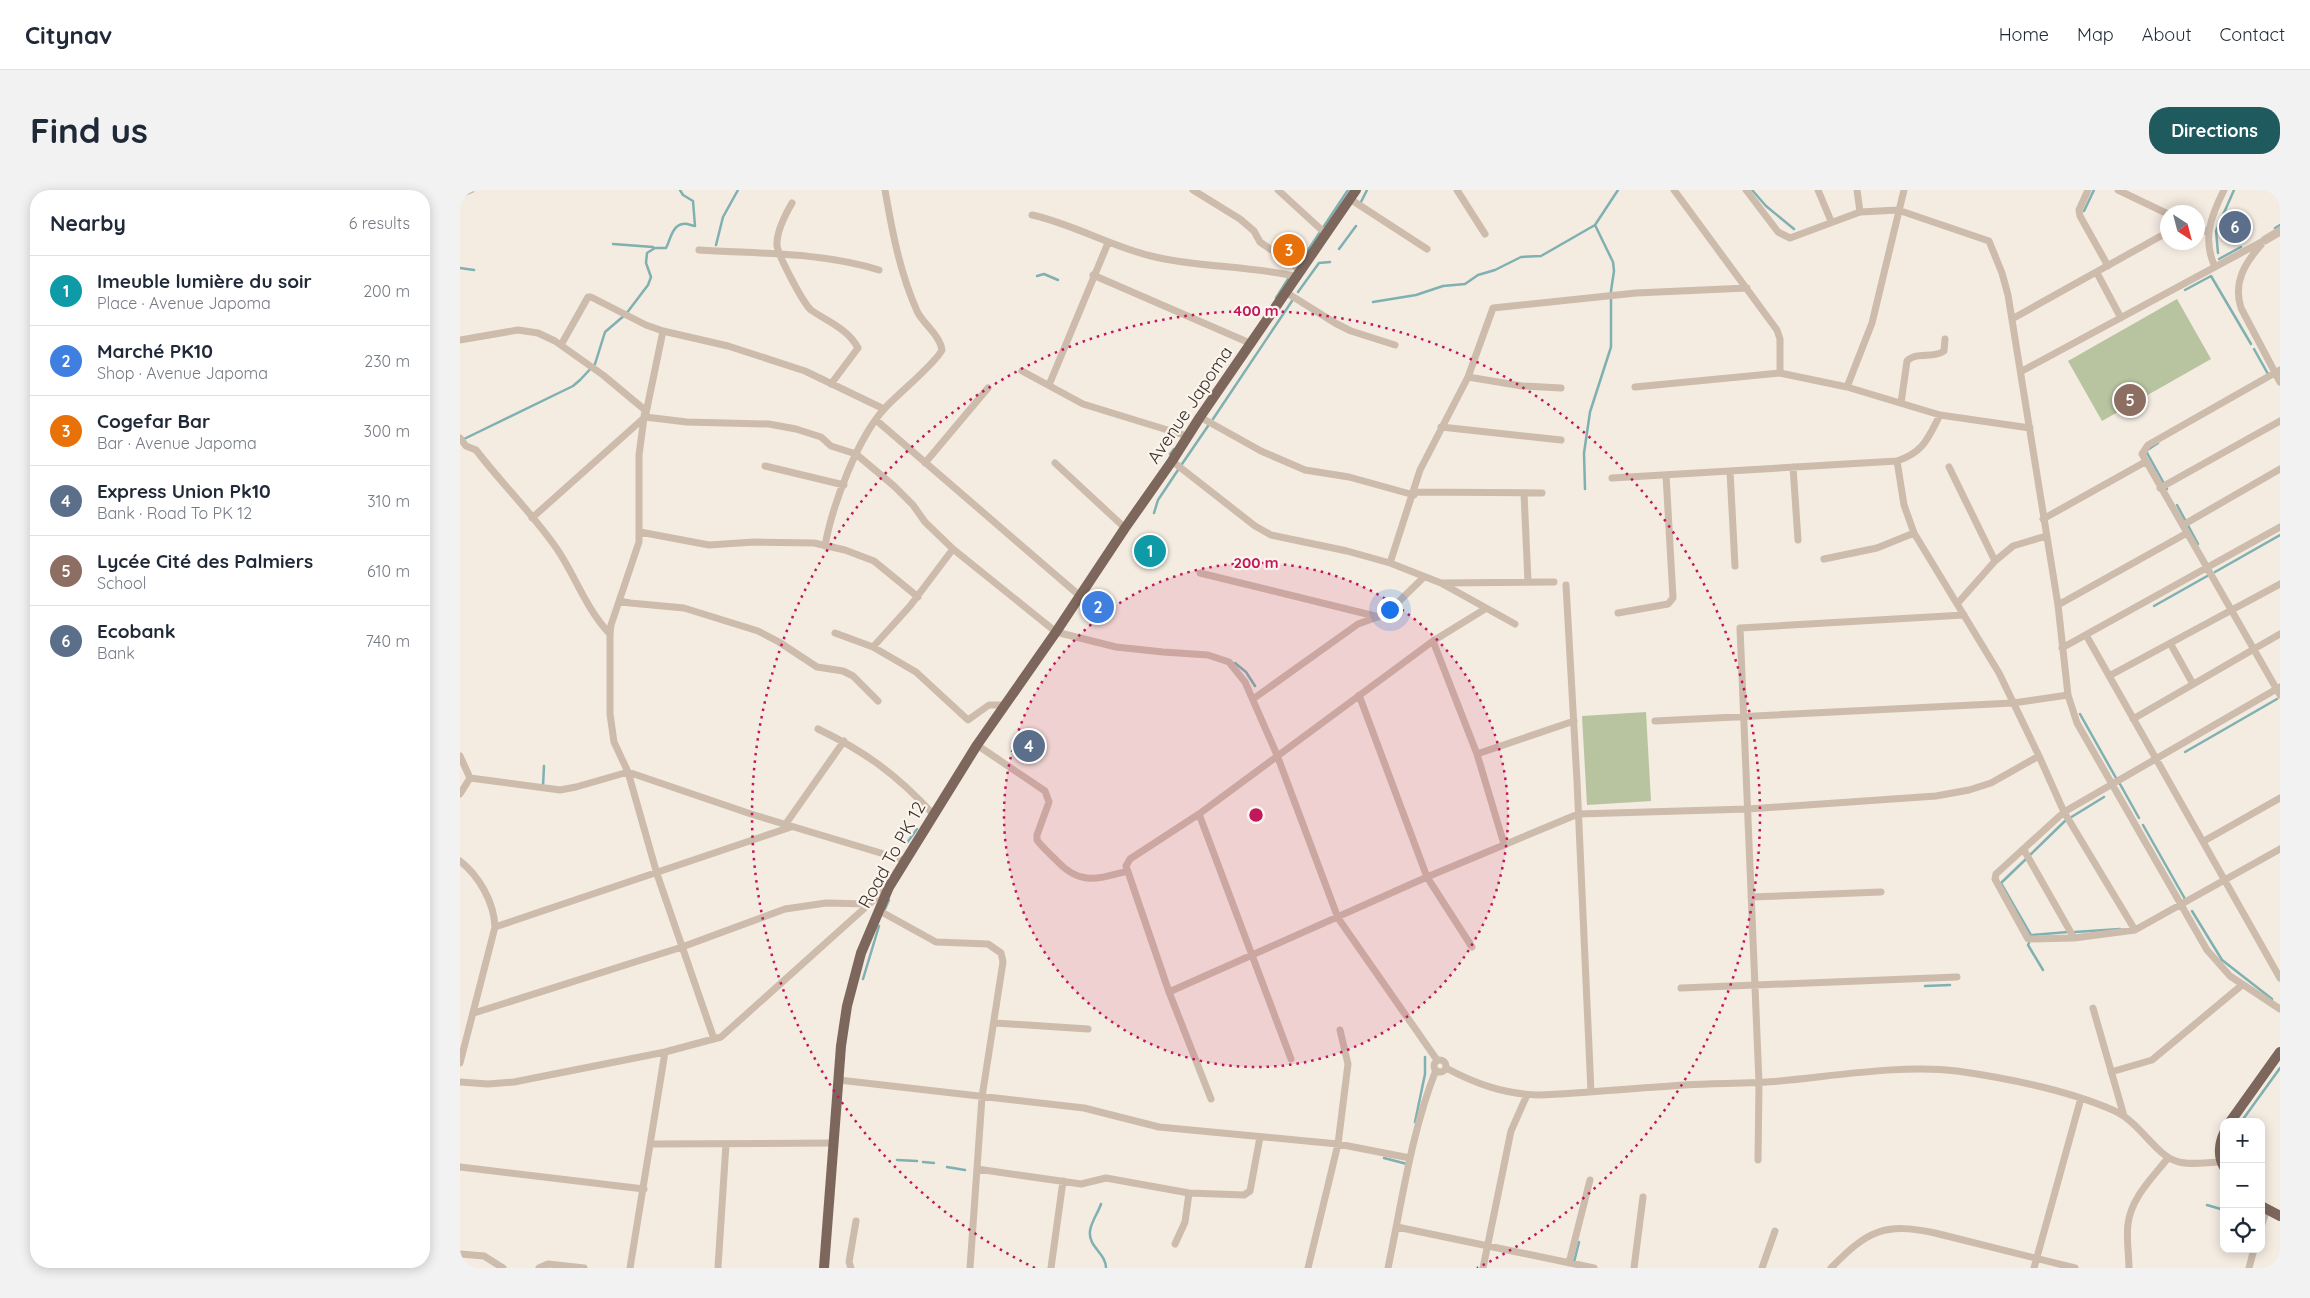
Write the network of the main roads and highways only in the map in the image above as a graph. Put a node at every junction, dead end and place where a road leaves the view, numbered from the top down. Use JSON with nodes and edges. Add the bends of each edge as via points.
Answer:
{"nodes":[{"id":1,"x":1356,"y":190,"type":"edge"},
{"id":2,"x":1068,"y":613,"type":"joint"},
{"id":3,"x":2280,"y":1052,"type":"edge"},
{"id":4,"x":2233,"y":1118,"type":"edge"},
{"id":5,"x":2265,"y":1208,"type":"edge"},
{"id":6,"x":2280,"y":1216,"type":"edge"},
{"id":7,"x":824,"y":1268,"type":"edge"}],
"edges":[{"from":1,"to":2,"type":"main road","name":"Avenue Japoma"},
{"from":2,"to":7,"type":"main road","name":"Road To PK 12","via":[[977,745],[904,860],[889,886],[861,952],[850,990],[839,1080]]},
{"from":3,"to":4,"type":"main road"},
{"from":5,"to":6,"type":"main road"}]}
